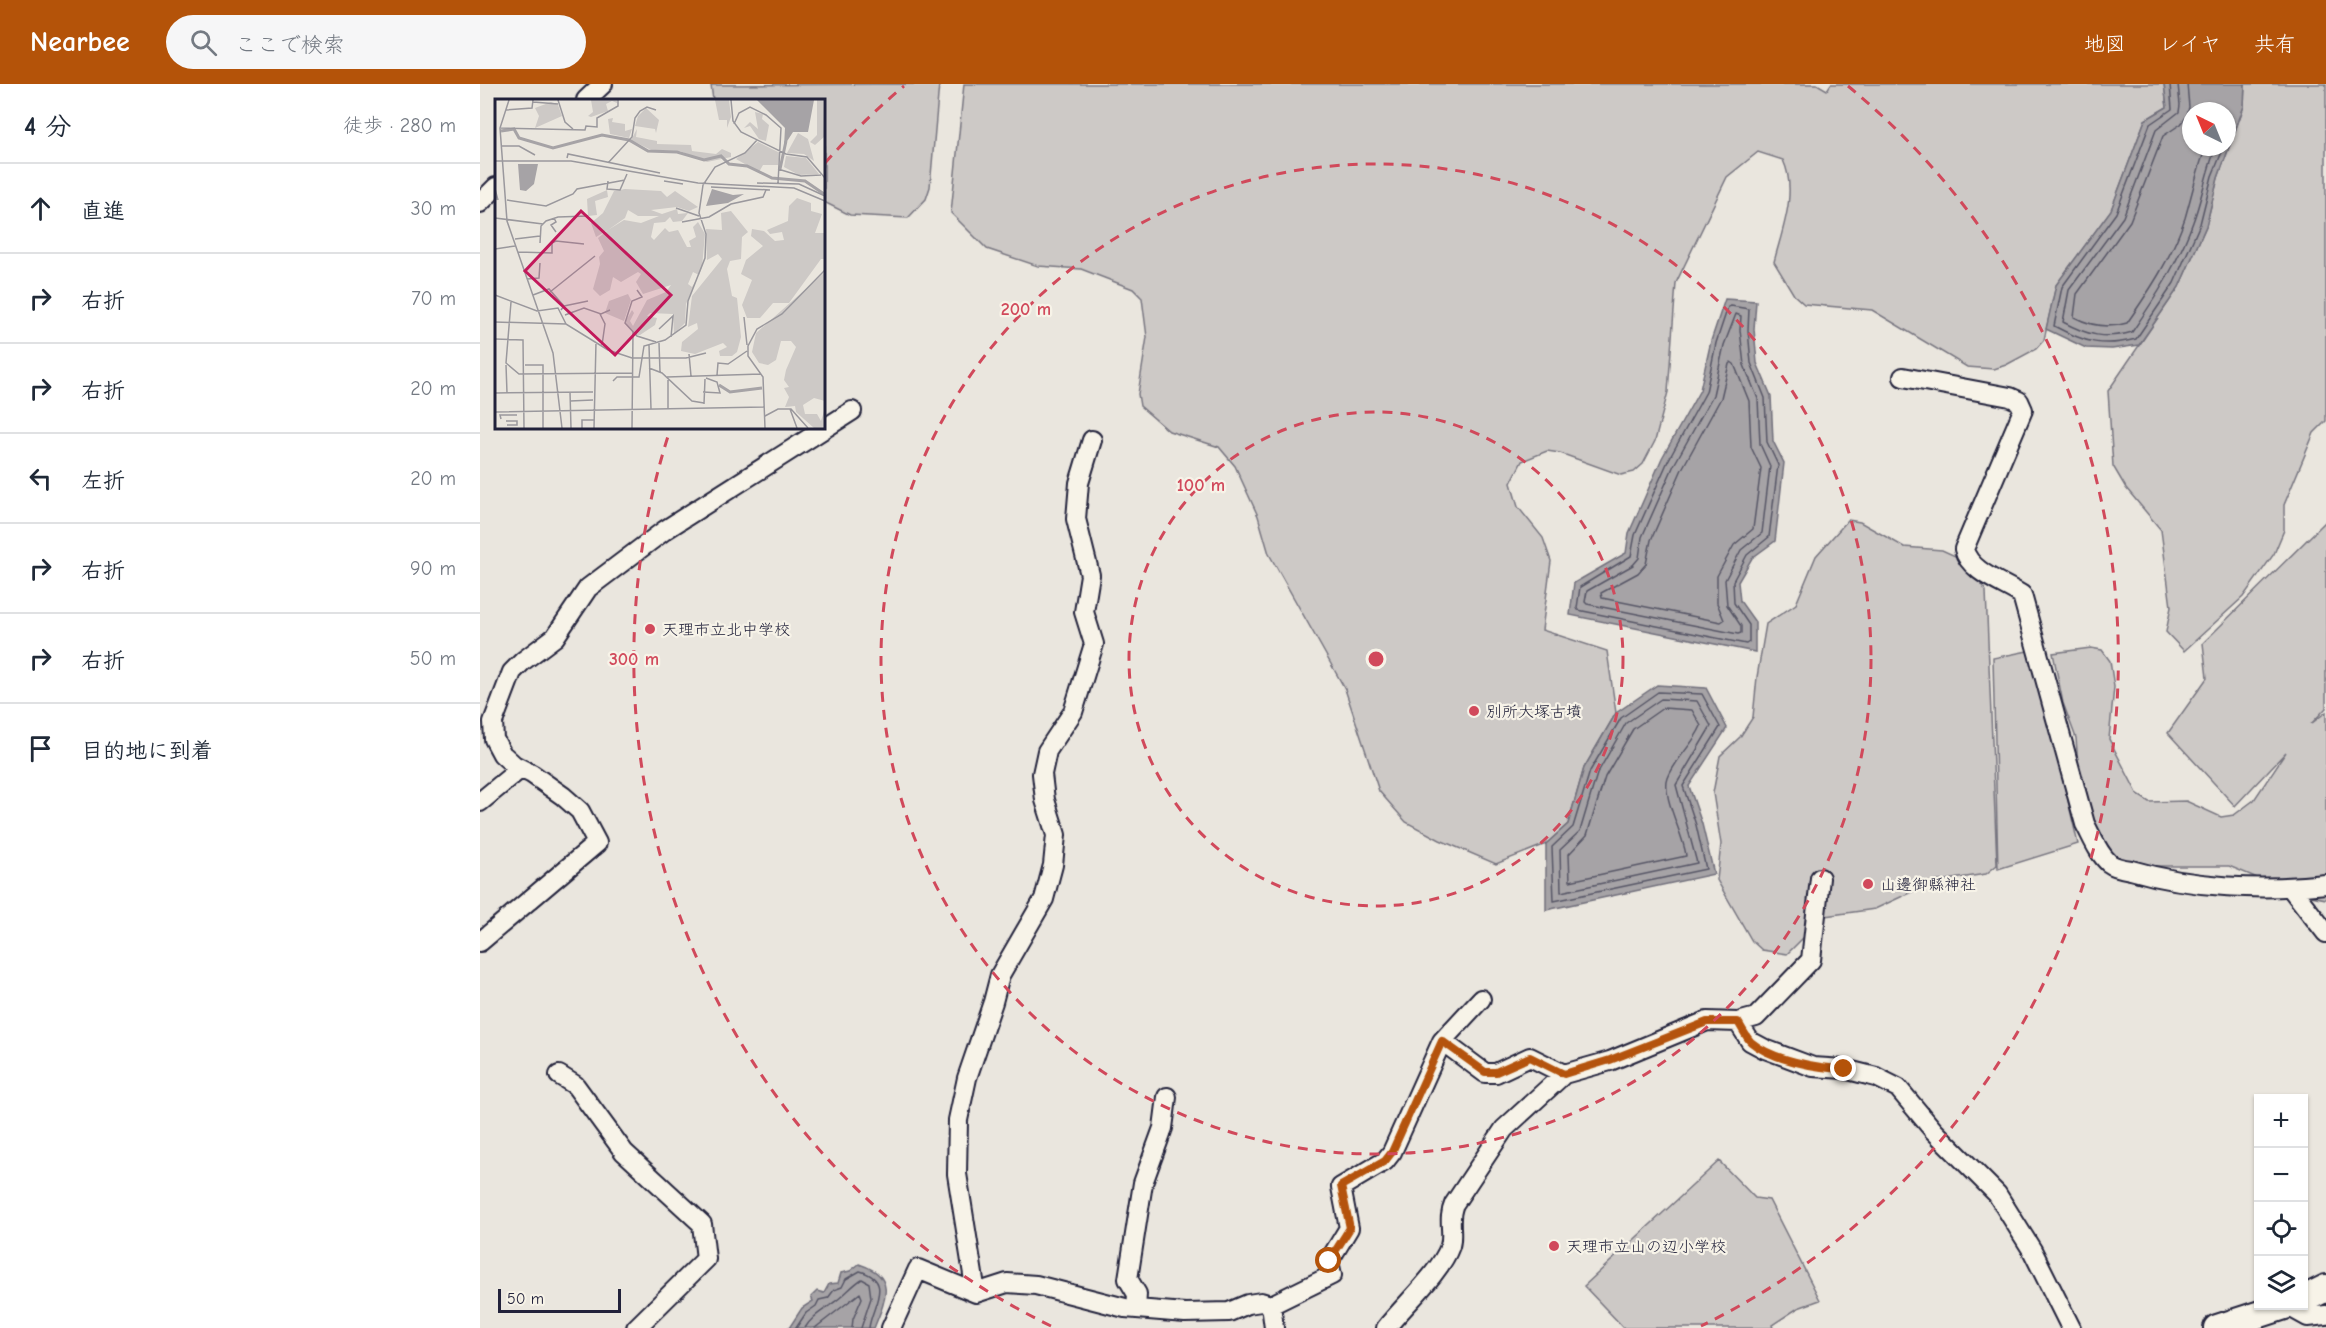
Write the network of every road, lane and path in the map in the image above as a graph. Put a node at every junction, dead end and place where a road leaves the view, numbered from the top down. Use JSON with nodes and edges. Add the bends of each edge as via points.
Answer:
{"nodes":[{"id":1,"x":603,"y":84,"type":"edge"},
{"id":2,"x":587,"y":99,"type":"edge"},
{"id":3,"x":495,"y":188,"type":"edge"},
{"id":4,"x":480,"y":203,"type":"edge"},
{"id":5,"x":1903,"y":377,"type":"dead end"},
{"id":6,"x":852,"y":411,"type":"dead end"},
{"id":7,"x":825,"y":428,"type":"edge"},
{"id":8,"x":824,"y":429,"type":"edge"},
{"id":9,"x":1092,"y":440,"type":"dead end"},
{"id":10,"x":486,"y":724,"type":"edge"},
{"id":11,"x":520,"y":769,"type":"junction"},
{"id":12,"x":480,"y":802,"type":"edge"},
{"id":13,"x":1820,"y":878,"type":"dead end"},
{"id":14,"x":2326,"y":884,"type":"edge"},
{"id":15,"x":2290,"y":888,"type":"junction"},
{"id":16,"x":2326,"y":933,"type":"edge"},
{"id":17,"x":480,"y":942,"type":"edge"},
{"id":18,"x":1480,"y":999,"type":"dead end"},
{"id":19,"x":1738,"y":1022,"type":"junction"},
{"id":20,"x":1442,"y":1041,"type":"junction"},
{"id":21,"x":559,"y":1074,"type":"dead end"},
{"id":22,"x":1564,"y":1074,"type":"junction"},
{"id":23,"x":1167,"y":1097,"type":"dead end"},
{"id":24,"x":2326,"y":1288,"type":"edge"},
{"id":25,"x":976,"y":1293,"type":"junction"},
{"id":26,"x":2308,"y":1297,"type":"edge"},
{"id":27,"x":1271,"y":1305,"type":"junction"},
{"id":28,"x":2271,"y":1310,"type":"edge"},
{"id":29,"x":2295,"y":1310,"type":"edge"},
{"id":30,"x":2326,"y":1315,"type":"edge"},
{"id":31,"x":1145,"y":1316,"type":"edge"},
{"id":32,"x":636,"y":1328,"type":"edge"},
{"id":33,"x":891,"y":1328,"type":"edge"},
{"id":34,"x":1274,"y":1328,"type":"edge"},
{"id":35,"x":1386,"y":1328,"type":"edge"},
{"id":36,"x":2071,"y":1328,"type":"edge"},
{"id":37,"x":2217,"y":1328,"type":"edge"}],
"edges":[{"from":1,"to":2,"type":"street"},
{"from":3,"to":4,"type":"street"},
{"from":5,"to":15,"type":"street","via":[[2010,397],[2019,401],[2023,410],[1964,549],[1973,565],[2022,596],[2085,824],[2098,849],[2110,864],[2157,878]]},
{"from":6,"to":7,"type":"street"},
{"from":8,"to":10,"type":"street","via":[[665,530],[588,588],[555,637],[512,672]]},
{"from":9,"to":25,"type":"street","via":[[1079,483],[1076,519],[1090,575],[1084,612],[1094,644],[1073,712],[1047,751],[1042,774],[1056,835],[1053,864],[1044,900],[1000,975],[967,1078],[958,1120],[957,1174]]},
{"from":10,"to":11,"type":"street","via":[[502,754]]},
{"from":11,"to":12,"type":"street"},
{"from":11,"to":17,"type":"street","via":[[563,796],[580,812],[597,843]]},
{"from":13,"to":19,"type":"street","via":[[1811,960],[1756,1017]]},
{"from":14,"to":15,"type":"street"},
{"from":15,"to":16,"type":"street"},
{"from":18,"to":20,"type":"street"},
{"from":19,"to":22,"type":"street","via":[[1707,1022]]},
{"from":19,"to":36,"type":"street","via":[[1750,1041],[1765,1050],[1814,1067],[1876,1077],[1898,1088],[1934,1131],[1997,1194],[2032,1250]]},
{"from":20,"to":22,"type":"street","via":[[1485,1072],[1496,1072],[1530,1057]]},
{"from":20,"to":27,"type":"street","via":[[1392,1152],[1385,1161],[1341,1186],[1350,1228],[1329,1261],[1332,1275]]},
{"from":21,"to":32,"type":"street","via":[[575,1085],[624,1152],[702,1224],[706,1259]]},
{"from":22,"to":35,"type":"street","via":[[1504,1129],[1454,1204],[1449,1215],[1451,1243],[1444,1259]]},
{"from":23,"to":31,"type":"street","via":[[1163,1128],[1143,1183],[1128,1279]]},
{"from":24,"to":26,"type":"street"},
{"from":25,"to":31,"type":"street","via":[[1007,1283],[1036,1285]]},
{"from":25,"to":33,"type":"street","via":[[918,1269]]},
{"from":27,"to":31,"type":"street","via":[[1261,1302],[1229,1312]]},
{"from":27,"to":34,"type":"street"},
{"from":28,"to":37,"type":"street"},
{"from":29,"to":30,"type":"street","via":[[2308,1317]]}]}
